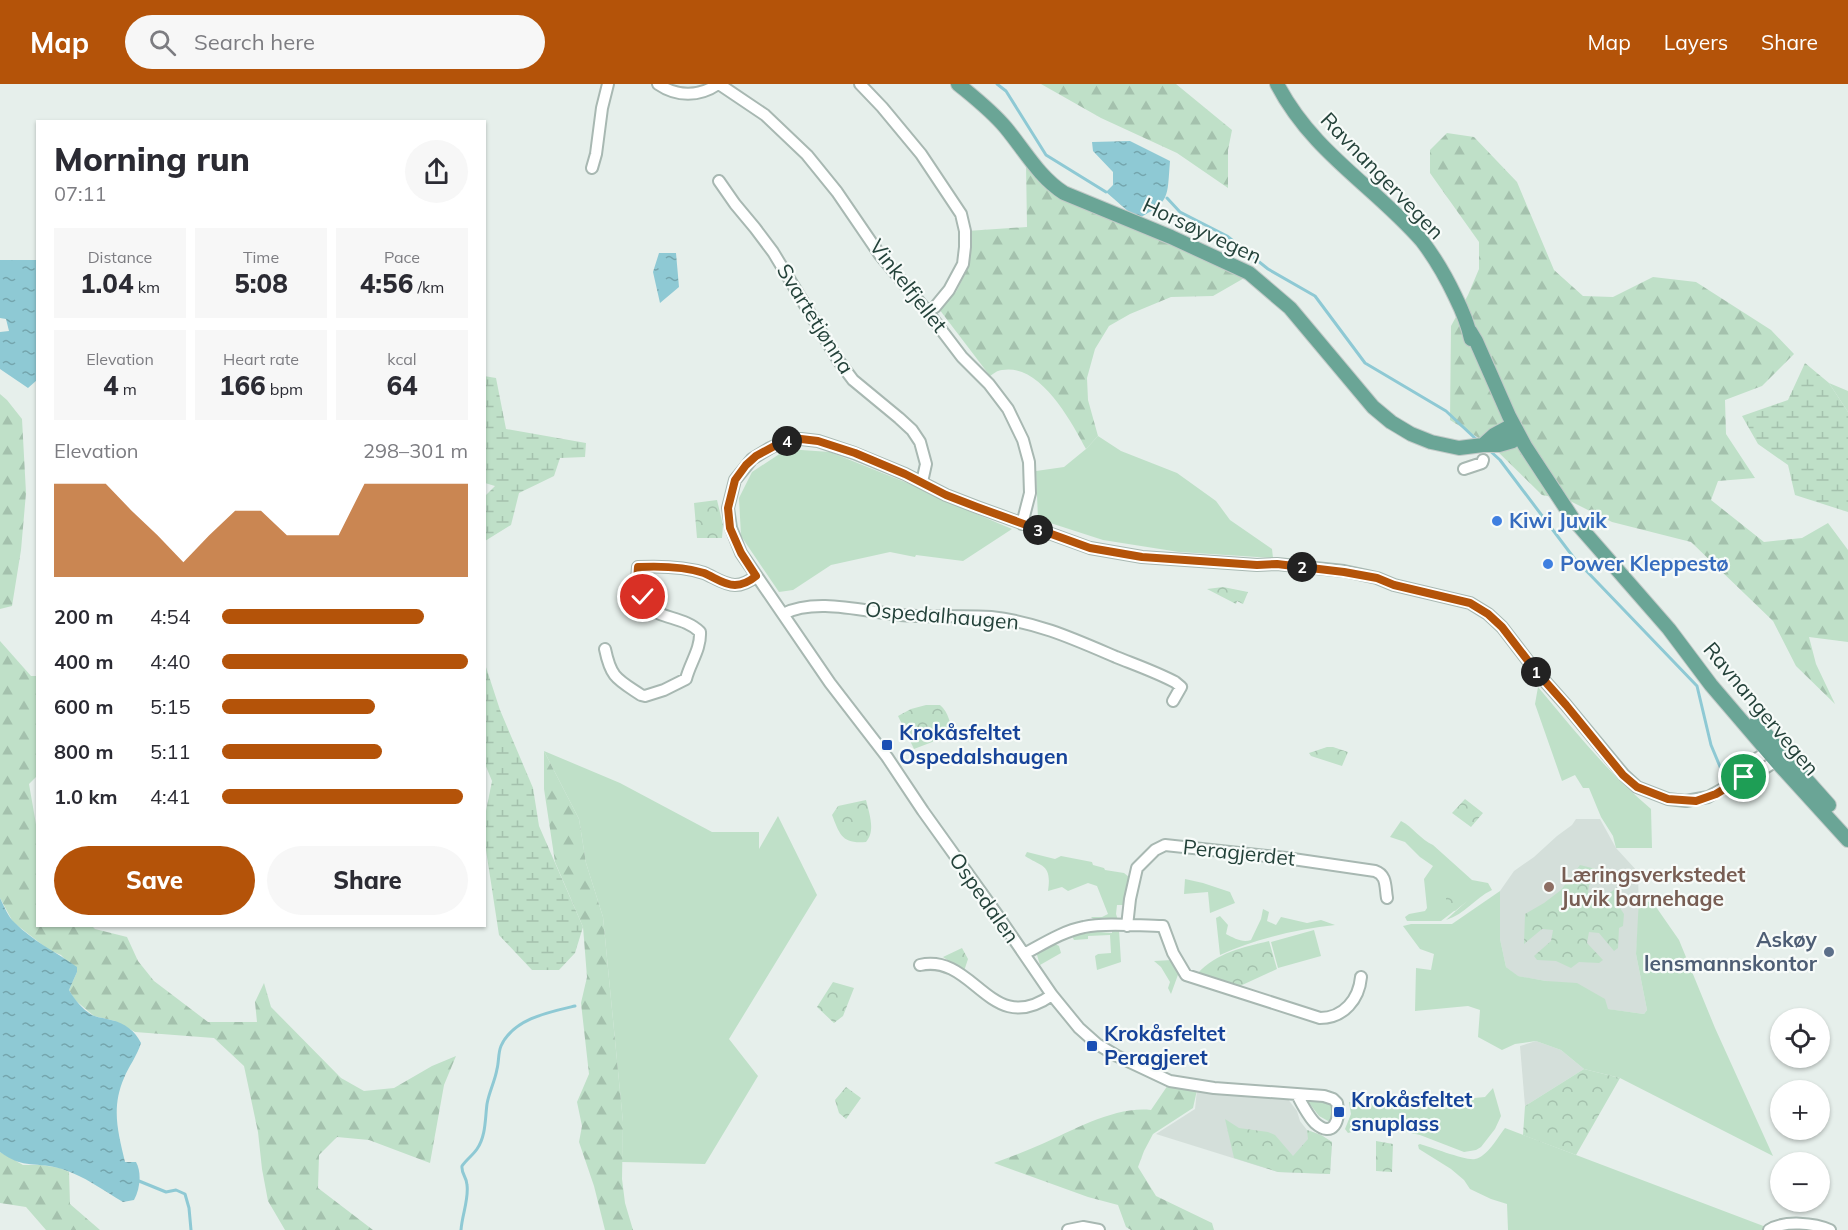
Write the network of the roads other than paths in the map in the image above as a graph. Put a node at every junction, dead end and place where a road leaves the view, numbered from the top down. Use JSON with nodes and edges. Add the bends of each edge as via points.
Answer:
{"nodes":[{"id":1,"x":608,"y":84,"type":"edge"},
{"id":2,"x":658,"y":84,"type":"edge"},
{"id":3,"x":718,"y":84,"type":"edge"},
{"id":4,"x":860,"y":84,"type":"edge"},
{"id":5,"x":958,"y":84,"type":"edge"},
{"id":6,"x":1277,"y":84,"type":"edge"},
{"id":7,"x":592,"y":168,"type":"dead end"},
{"id":8,"x":719,"y":181,"type":"dead end"},
{"id":9,"x":927,"y":311,"type":"junction"},
{"id":10,"x":1512,"y":433,"type":"junction"},
{"id":11,"x":1483,"y":460,"type":"dead end"},
{"id":12,"x":1464,"y":470,"type":"dead end"},
{"id":13,"x":922,"y":482,"type":"junction"},
{"id":14,"x":1022,"y":524,"type":"junction"},
{"id":15,"x":756,"y":576,"type":"junction"},
{"id":16,"x":783,"y":614,"type":"junction"},
{"id":17,"x":604,"y":649,"type":"dead end"},
{"id":18,"x":1173,"y":701,"type":"dead end"},
{"id":19,"x":1774,"y":754,"type":"junction"},
{"id":20,"x":1848,"y":828,"type":"edge"},
{"id":21,"x":1848,"y":840,"type":"edge"},
{"id":22,"x":1387,"y":898,"type":"dead end"},
{"id":23,"x":1127,"y":926,"type":"junction"},
{"id":24,"x":1024,"y":954,"type":"junction"},
{"id":25,"x":920,"y":965,"type":"dead end"},
{"id":26,"x":1361,"y":977,"type":"dead end"},
{"id":27,"x":1052,"y":995,"type":"junction"},
{"id":28,"x":1297,"y":1094,"type":"dead end"},
{"id":29,"x":1068,"y":1230,"type":"edge"},
{"id":30,"x":1099,"y":1230,"type":"edge"},
{"id":31,"x":1769,"y":1230,"type":"edge"},
{"id":32,"x":1830,"y":1230,"type":"edge"}],
"edges":[{"from":1,"to":7,"type":"street"},
{"from":2,"to":3,"type":"street","name":"Vinkelfjellet","via":[[669,91],[687,94]]},
{"from":3,"to":9,"type":"street","name":"Vinkelfjellet","via":[[765,115],[807,155],[880,255]]},
{"from":4,"to":9,"type":"street","via":[[921,154],[964,223],[963,264],[949,290]]},
{"from":5,"to":10,"type":"main road","name":"Horsøyvegen","via":[[996,117],[1035,167],[1059,190],[1249,273],[1290,308],[1355,388],[1391,422],[1411,434],[1464,448],[1484,445],[1494,435]]},
{"from":6,"to":10,"type":"main road","name":"Ravnangervegen","via":[[1317,142],[1423,243],[1450,285],[1498,391]]},
{"from":8,"to":13,"type":"street","name":"Svartetjønna","via":[[773,252],[853,380],[912,430],[926,464]]},
{"from":9,"to":14,"type":"street","name":"Vinkelfjellet","via":[[962,357],[989,384],[1020,432],[1030,476]]},
{"from":10,"to":19,"type":"main road","name":"Ravnangervegen","via":[[1526,446],[1573,519],[1689,648]]},
{"from":11,"to":12,"type":"street","via":[[1482,464]]},
{"from":13,"to":14,"type":"street","name":"Ospedalen"},
{"from":13,"to":15,"type":"street","name":"Ospedalen","via":[[818,441],[785,441],[770,448],[752,459],[738,475],[728,508],[735,542]]},
{"from":14,"to":19,"type":"street","name":"Ospedalen","via":[[1110,552],[1344,572],[1470,603],[1502,627],[1623,775],[1637,787],[1668,799],[1696,801],[1716,794],[1757,773]]},
{"from":15,"to":16,"type":"street","name":"Ospedalen"},
{"from":15,"to":17,"type":"street","via":[[735,585],[678,567],[638,567],[637,581],[648,606],[691,624],[700,632],[701,641],[686,679],[670,688],[641,695],[611,672]]},
{"from":16,"to":18,"type":"street","name":"Ospedalhaugen","via":[[801,608],[840,607],[900,615],[989,617],[1043,626],[1175,682],[1181,687]]},
{"from":16,"to":24,"type":"street","name":"Ospedalen"},
{"from":19,"to":20,"type":"main road","name":"Ravnangervegen"},
{"from":19,"to":21,"type":"main road","name":"Ravnangervegen"},
{"from":22,"to":23,"type":"street","name":"Peragjerdet","via":[[1384,876],[1375,871],[1166,845],[1137,868]]},
{"from":23,"to":24,"type":"street","via":[[1082,927]]},
{"from":23,"to":26,"type":"street","via":[[1163,926],[1186,975],[1315,1017],[1333,1017],[1352,1003]]},
{"from":24,"to":27,"type":"street","name":"Ospedalen"},
{"from":25,"to":27,"type":"street","via":[[943,965],[1013,1008],[1028,1007]]},
{"from":27,"to":28,"type":"street","name":"Ospedalen","via":[[1097,1044],[1158,1076],[1183,1084]]},
{"from":29,"to":30,"type":"street"},
{"from":31,"to":32,"type":"street","via":[[1800,1224]]}]}
